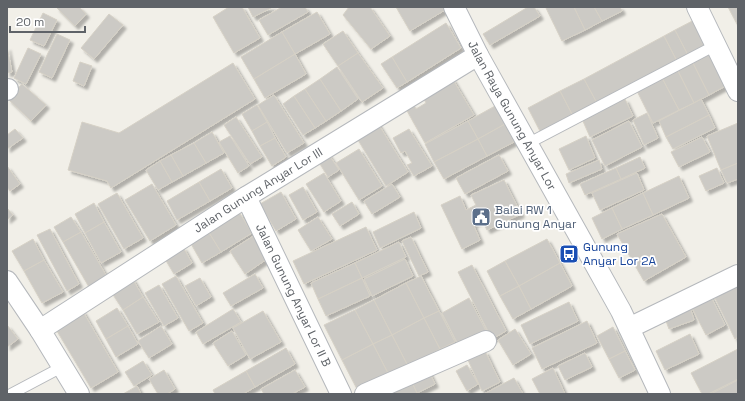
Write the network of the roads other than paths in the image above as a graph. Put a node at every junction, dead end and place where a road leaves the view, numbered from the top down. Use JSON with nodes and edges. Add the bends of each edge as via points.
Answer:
{"nodes":[{"id":1,"x":454,"y":7,"type":"edge"},
{"id":2,"x":697,"y":7,"type":"edge"},
{"id":3,"x":716,"y":45,"type":"junction"},
{"id":4,"x":478,"y":55,"type":"junction"},
{"id":5,"x":738,"y":90,"type":"edge"},
{"id":6,"x":528,"y":144,"type":"junction"},
{"id":7,"x":246,"y":197,"type":"junction"},
{"id":8,"x":738,"y":275,"type":"edge"},
{"id":9,"x":7,"y":281,"type":"edge"},
{"id":10,"x":629,"y":328,"type":"junction"},
{"id":11,"x":40,"y":330,"type":"junction"},
{"id":12,"x":486,"y":341,"type":"dead end"},
{"id":13,"x":62,"y":366,"type":"junction"},
{"id":14,"x":11,"y":394,"type":"edge"},
{"id":15,"x":78,"y":394,"type":"edge"},
{"id":16,"x":340,"y":394,"type":"edge"},
{"id":17,"x":365,"y":394,"type":"edge"},
{"id":18,"x":660,"y":394,"type":"edge"}],
"edges":[{"from":1,"to":4,"type":"street","name":"Jalan Raya Gunung Anyar Lor"},
{"from":2,"to":3,"type":"street"},
{"from":3,"to":5,"type":"street"},
{"from":3,"to":6,"type":"lane"},
{"from":4,"to":6,"type":"street","name":"Jalan Raya Gunung Anyar Lor"},
{"from":4,"to":7,"type":"street","name":"Jalan Gunung Anyar Lor III"},
{"from":6,"to":10,"type":"street","name":"Jalan Raya Gunung Anyar Lor"},
{"from":7,"to":11,"type":"street","name":"Jalan Gunung Anyar Lor III"},
{"from":7,"to":16,"type":"street","name":"Jalan Gunung Anyar Lor II B"},
{"from":8,"to":10,"type":"street"},
{"from":9,"to":11,"type":"street"},
{"from":10,"to":18,"type":"street","name":"Jalan Raya Gunung Anyar Lor"},
{"from":11,"to":13,"type":"street"},
{"from":12,"to":17,"type":"street"},
{"from":13,"to":14,"type":"lane"},
{"from":13,"to":15,"type":"street"}]}
